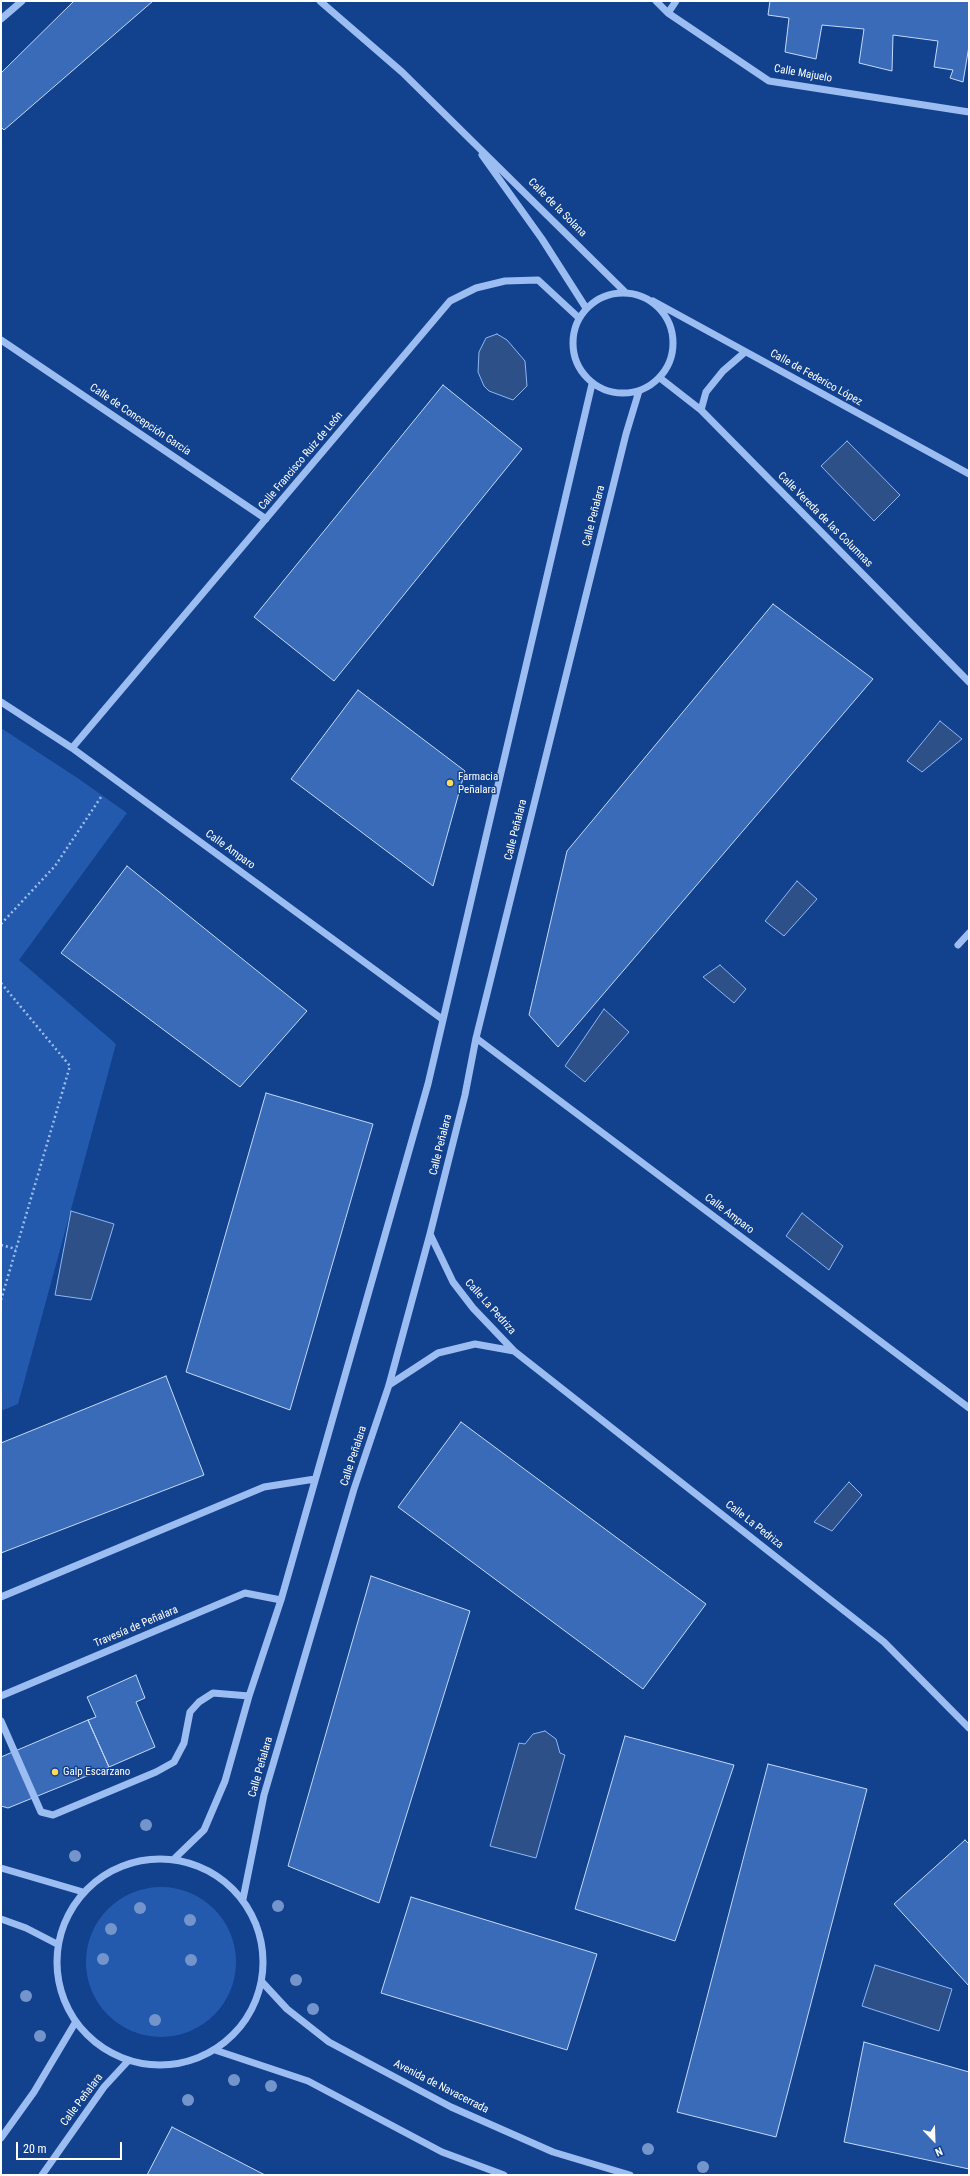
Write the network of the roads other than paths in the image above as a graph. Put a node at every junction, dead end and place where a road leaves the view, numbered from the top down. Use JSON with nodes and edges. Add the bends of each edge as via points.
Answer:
{"nodes":[{"id":1,"x":22,"y":1,"type":"edge"},
{"id":2,"x":320,"y":1,"type":"edge"},
{"id":3,"x":656,"y":1,"type":"edge"},
{"id":4,"x":676,"y":1,"type":"edge"},
{"id":5,"x":668,"y":13,"type":"junction"},
{"id":6,"x":1,"y":19,"type":"edge"},
{"id":7,"x":969,"y":112,"type":"edge"},
{"id":8,"x":472,"y":140,"type":"junction"},
{"id":9,"x":625,"y":292,"type":"junction"},
{"id":10,"x":653,"y":301,"type":"junction"},
{"id":11,"x":586,"y":308,"type":"junction"},
{"id":12,"x":579,"y":318,"type":"junction"},
{"id":13,"x":1,"y":340,"type":"edge"},
{"id":14,"x":745,"y":352,"type":"junction"},
{"id":15,"x":660,"y":378,"type":"junction"},
{"id":16,"x":592,"y":384,"type":"junction"},
{"id":17,"x":640,"y":391,"type":"junction"},
{"id":18,"x":701,"y":410,"type":"junction"},
{"id":19,"x":969,"y":474,"type":"edge"},
{"id":20,"x":266,"y":519,"type":"junction"},
{"id":21,"x":969,"y":682,"type":"edge"},
{"id":22,"x":1,"y":702,"type":"edge"},
{"id":23,"x":72,"y":748,"type":"junction"},
{"id":24,"x":969,"y":933,"type":"edge"},
{"id":25,"x":958,"y":945,"type":"dead end"},
{"id":26,"x":442,"y":1019,"type":"junction"},
{"id":27,"x":476,"y":1038,"type":"junction"},
{"id":28,"x":430,"y":1234,"type":"junction"},
{"id":29,"x":514,"y":1351,"type":"junction"},
{"id":30,"x":389,"y":1385,"type":"junction"},
{"id":31,"x":969,"y":1408,"type":"edge"},
{"id":32,"x":315,"y":1479,"type":"junction"},
{"id":33,"x":1,"y":1597,"type":"edge"},
{"id":34,"x":281,"y":1600,"type":"junction"},
{"id":35,"x":1,"y":1696,"type":"edge"},
{"id":36,"x":250,"y":1696,"type":"junction"},
{"id":37,"x":1,"y":1721,"type":"edge"},
{"id":38,"x":969,"y":1728,"type":"edge"},
{"id":39,"x":174,"y":1859,"type":"junction"},
{"id":40,"x":1,"y":1868,"type":"edge"},
{"id":41,"x":83,"y":1892,"type":"junction"},
{"id":42,"x":243,"y":1899,"type":"junction"},
{"id":43,"x":1,"y":1919,"type":"edge"},
{"id":44,"x":57,"y":1944,"type":"junction"},
{"id":45,"x":262,"y":1982,"type":"junction"},
{"id":46,"x":76,"y":2023,"type":"junction"},
{"id":47,"x":215,"y":2050,"type":"junction"},
{"id":48,"x":128,"y":2061,"type":"junction"},
{"id":49,"x":1,"y":2138,"type":"edge"},
{"id":50,"x":42,"y":2175,"type":"edge"},
{"id":51,"x":504,"y":2175,"type":"edge"},
{"id":52,"x":630,"y":2175,"type":"edge"}],
"edges":[{"from":1,"to":6,"type":"street"},
{"from":2,"to":8,"type":"street","name":"Calle de la Solana","via":[[402,72]]},
{"from":3,"to":5,"type":"street","name":"Calle Majuelo"},
{"from":4,"to":5,"type":"street"},
{"from":5,"to":7,"type":"street","name":"Calle Majuelo","via":[[768,80]]},
{"from":8,"to":9,"type":"street","name":"Calle de la Solana"},
{"from":8,"to":11,"type":"street","name":"Calle de la Solana","via":[[542,239]]},
{"from":9,"to":10,"type":"street"},
{"from":9,"to":11,"type":"street","via":[[602,296]]},
{"from":10,"to":14,"type":"street","name":"Calle de Federico López"},
{"from":10,"to":15,"type":"street","via":[[672,325],[672,356]]},
{"from":11,"to":12,"type":"street"},
{"from":12,"to":16,"type":"street","via":[[572,342],[577,364]]},
{"from":12,"to":20,"type":"street","name":"Calle Francisco Ruiz de León","via":[[538,280],[505,281],[476,288],[450,301]]},
{"from":13,"to":20,"type":"street","name":"Calle de Concepción García"},
{"from":14,"to":18,"type":"street","via":[[723,371],[706,392]]},
{"from":14,"to":19,"type":"street","name":"Calle de Federico López"},
{"from":15,"to":17,"type":"street"},
{"from":15,"to":18,"type":"street","name":"Calle Vereda de las Columnas"},
{"from":16,"to":17,"type":"street","via":[[614,393]]},
{"from":16,"to":26,"type":"street"},
{"from":17,"to":27,"type":"street","name":"Calle Peñalara","via":[[626,434]]},
{"from":18,"to":21,"type":"street","name":"Calle Vereda de las Columnas"},
{"from":20,"to":23,"type":"street","name":"Calle Francisco Ruiz de León"},
{"from":22,"to":23,"type":"street","name":"Calle Amparo"},
{"from":23,"to":26,"type":"street","name":"Calle Amparo"},
{"from":24,"to":25,"type":"street"},
{"from":26,"to":32,"type":"street","via":[[426,1092]]},
{"from":27,"to":28,"type":"street","name":"Calle Peñalara","via":[[465,1095]]},
{"from":27,"to":31,"type":"street","name":"Calle Amparo"},
{"from":28,"to":29,"type":"street","name":"Calle La Pedriza","via":[[453,1282],[473,1308]]},
{"from":28,"to":30,"type":"street","name":"Calle Peñalara"},
{"from":29,"to":30,"type":"street","name":"Calle La Pedriza","via":[[475,1344],[438,1353]]},
{"from":29,"to":38,"type":"street","name":"Calle La Pedriza","via":[[884,1642]]},
{"from":30,"to":42,"type":"street","name":"Calle Peñalara","via":[[354,1490],[264,1795]]},
{"from":32,"to":33,"type":"street","via":[[264,1488]]},
{"from":32,"to":34,"type":"street"},
{"from":34,"to":35,"type":"street","name":"Travesía de Peñalara","via":[[245,1593]]},
{"from":34,"to":36,"type":"street"},
{"from":36,"to":37,"type":"street","via":[[213,1693],[190,1712],[184,1743],[174,1762],[53,1815],[41,1812]]},
{"from":36,"to":39,"type":"street","via":[[225,1780],[204,1830]]},
{"from":39,"to":41,"type":"street","via":[[125,1864]]},
{"from":39,"to":42,"type":"street","via":[[213,1872]]},
{"from":40,"to":41,"type":"street"},
{"from":41,"to":44,"type":"street"},
{"from":42,"to":45,"type":"street","via":[[262,1938]]},
{"from":43,"to":44,"type":"street"},
{"from":44,"to":46,"type":"street","via":[[59,1985]]},
{"from":45,"to":47,"type":"street","via":[[246,2021]]},
{"from":45,"to":52,"type":"street","name":"Avenida de Navacerrada","via":[[286,2009],[329,2042],[452,2107],[553,2152]]},
{"from":46,"to":48,"type":"street","via":[[98,2046]]},
{"from":46,"to":49,"type":"street","via":[[34,2092]]},
{"from":47,"to":48,"type":"street","via":[[173,2065]]},
{"from":47,"to":51,"type":"street","via":[[308,2081],[442,2152]]},
{"from":48,"to":50,"type":"street","name":"Calle Peñalara","via":[[104,2087]]}]}
